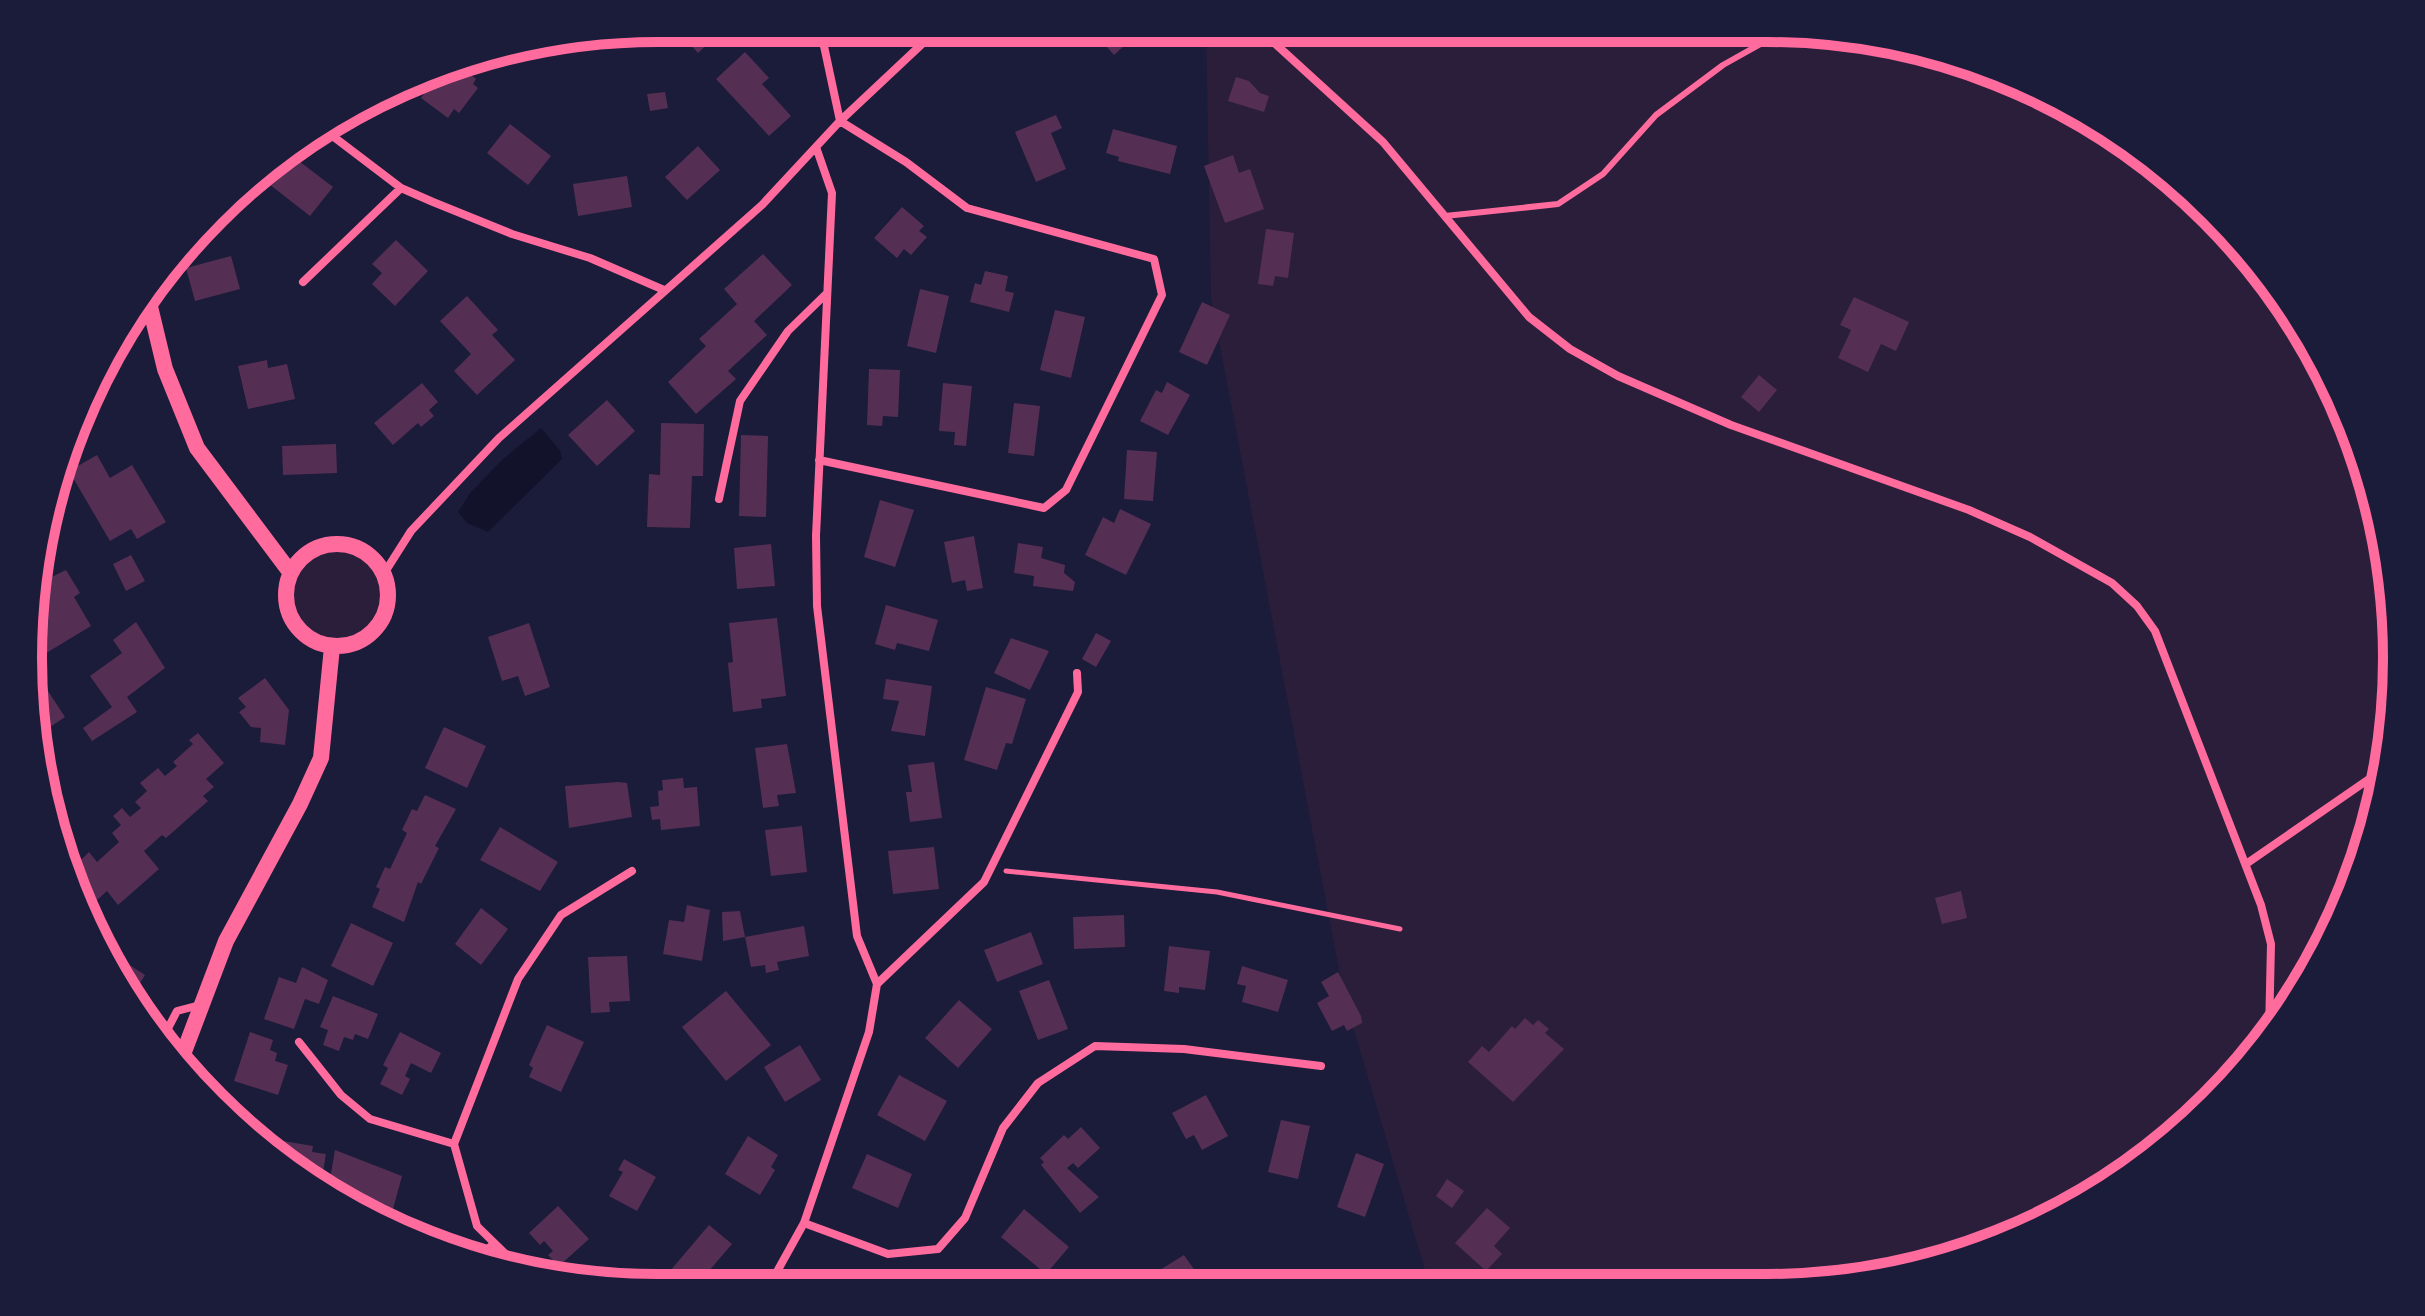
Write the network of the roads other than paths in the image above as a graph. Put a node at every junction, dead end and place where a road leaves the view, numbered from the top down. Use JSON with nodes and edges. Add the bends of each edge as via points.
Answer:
{"nodes":[{"id":1,"x":821,"y":42,"type":"edge"},
{"id":2,"x":924,"y":42,"type":"edge"},
{"id":3,"x":1273,"y":42,"type":"edge"},
{"id":4,"x":1764,"y":42,"type":"edge"},
{"id":5,"x":840,"y":121,"type":"junction"},
{"id":6,"x":332,"y":136,"type":"edge"},
{"id":7,"x":816,"y":147,"type":"junction"},
{"id":8,"x":401,"y":188,"type":"junction"},
{"id":9,"x":1445,"y":216,"type":"junction"},
{"id":10,"x":303,"y":282,"type":"dead end"},
{"id":11,"x":664,"y":290,"type":"junction"},
{"id":12,"x":825,"y":295,"type":"junction"},
{"id":13,"x":151,"y":309,"type":"edge"},
{"id":14,"x":819,"y":460,"type":"junction"},
{"id":15,"x":719,"y":499,"type":"dead end"},
{"id":16,"x":290,"y":572,"type":"junction"},
{"id":17,"x":385,"y":572,"type":"junction"},
{"id":18,"x":332,"y":647,"type":"junction"},
{"id":19,"x":1077,"y":673,"type":"dead end"},
{"id":20,"x":2371,"y":778,"type":"edge"},
{"id":21,"x":2246,"y":864,"type":"junction"},
{"id":22,"x":632,"y":871,"type":"dead end"},
{"id":23,"x":877,"y":984,"type":"junction"},
{"id":24,"x":200,"y":1005,"type":"junction"},
{"id":25,"x":2269,"y":1014,"type":"edge"},
{"id":26,"x":167,"y":1030,"type":"edge"},
{"id":27,"x":299,"y":1042,"type":"dead end"},
{"id":28,"x":184,"y":1051,"type":"edge"},
{"id":29,"x":1321,"y":1066,"type":"dead end"},
{"id":30,"x":454,"y":1144,"type":"junction"},
{"id":31,"x":804,"y":1223,"type":"junction"},
{"id":32,"x":492,"y":1245,"type":"junction"},
{"id":33,"x":488,"y":1250,"type":"edge"},
{"id":34,"x":503,"y":1254,"type":"edge"},
{"id":35,"x":776,"y":1274,"type":"edge"}],
"edges":[{"from":1,"to":5,"type":"street"},
{"from":2,"to":5,"type":"street"},
{"from":3,"to":9,"type":"street","via":[[1383,142]]},
{"from":4,"to":9,"type":"lane","via":[[1656,115],[1603,174],[1558,204]]},
{"from":5,"to":7,"type":"street"},
{"from":5,"to":14,"type":"street","via":[[967,208],[1154,259],[1162,295],[1066,490],[1044,508]]},
{"from":6,"to":8,"type":"street"},
{"from":7,"to":11,"type":"street","via":[[762,205]]},
{"from":7,"to":12,"type":"street","via":[[832,193]]},
{"from":8,"to":10,"type":"street"},
{"from":8,"to":11,"type":"street"},
{"from":9,"to":21,"type":"street","via":[[1529,317],[1570,349],[1618,376],[1731,425],[1969,510],[2112,583],[2155,631]]},
{"from":11,"to":17,"type":"street","via":[[499,438],[411,531]]},
{"from":12,"to":14,"type":"street"},
{"from":12,"to":15,"type":"street","via":[[788,331],[740,401]]},
{"from":13,"to":16,"type":"main road","via":[[165,369],[197,448]]},
{"from":14,"to":23,"type":"street","via":[[817,606],[857,936]]},
{"from":16,"to":17,"type":"main road","via":[[305,554],[326,544],[349,544],[370,554]]},
{"from":16,"to":18,"type":"main road","via":[[285,598],[294,624],[310,640]]},
{"from":17,"to":18,"type":"main road","via":[[390,599],[380,625],[359,643]]},
{"from":18,"to":24,"type":"main road","via":[[321,758],[226,941]]},
{"from":19,"to":23,"type":"street","via":[[1078,692],[984,882]]},
{"from":20,"to":21,"type":"street"},
{"from":21,"to":25,"type":"street","via":[[2271,944]]},
{"from":22,"to":30,"type":"street","via":[[561,915],[518,979]]},
{"from":23,"to":31,"type":"street","via":[[869,1032]]},
{"from":24,"to":26,"type":"street","via":[[177,1011]]},
{"from":24,"to":28,"type":"main road"},
{"from":27,"to":30,"type":"street","via":[[341,1095],[370,1119]]},
{"from":29,"to":31,"type":"street","via":[[1184,1049],[1095,1046],[1038,1083],[1003,1128],[965,1218],[938,1249],[888,1254]]},
{"from":30,"to":32,"type":"street","via":[[477,1226]]},
{"from":31,"to":35,"type":"street"},
{"from":32,"to":33,"type":"street"},
{"from":32,"to":34,"type":"street"}]}
